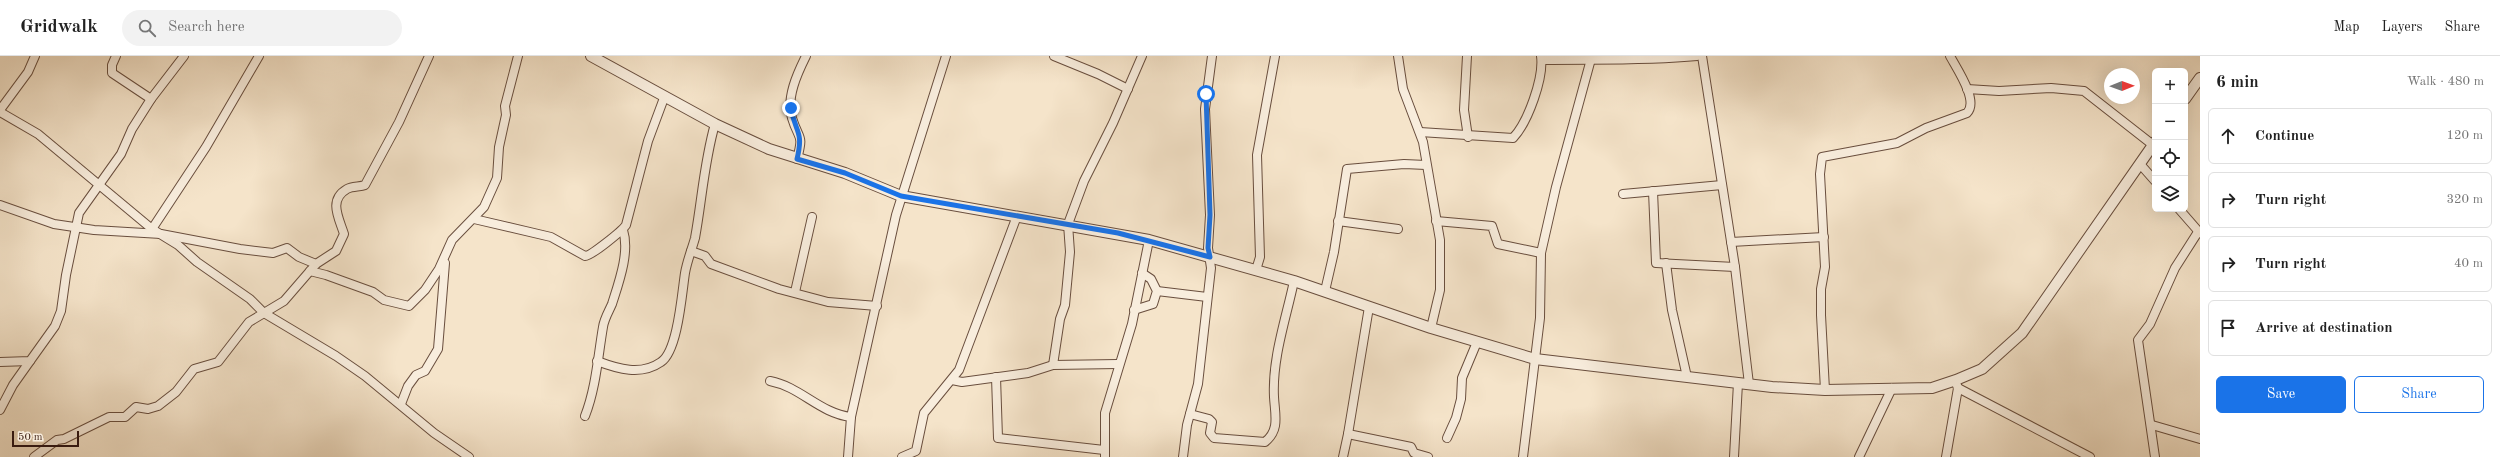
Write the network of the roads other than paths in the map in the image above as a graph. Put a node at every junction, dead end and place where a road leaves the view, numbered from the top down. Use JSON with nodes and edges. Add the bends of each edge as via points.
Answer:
{"nodes":[{"id":1,"x":35,"y":56,"type":"edge"},
{"id":2,"x":116,"y":56,"type":"edge"},
{"id":3,"x":184,"y":56,"type":"edge"},
{"id":4,"x":259,"y":56,"type":"edge"},
{"id":5,"x":429,"y":56,"type":"edge"},
{"id":6,"x":518,"y":56,"type":"edge"},
{"id":7,"x":591,"y":56,"type":"edge"},
{"id":8,"x":806,"y":56,"type":"edge"},
{"id":9,"x":946,"y":56,"type":"edge"},
{"id":10,"x":1054,"y":56,"type":"edge"},
{"id":11,"x":1142,"y":56,"type":"edge"},
{"id":12,"x":1212,"y":56,"type":"edge"},
{"id":13,"x":1275,"y":56,"type":"edge"},
{"id":14,"x":1398,"y":56,"type":"edge"},
{"id":15,"x":1467,"y":56,"type":"edge"},
{"id":16,"x":1696,"y":56,"type":"edge"},
{"id":17,"x":1702,"y":56,"type":"edge"},
{"id":18,"x":1950,"y":56,"type":"edge"},
{"id":19,"x":1542,"y":58,"type":"edge"},
{"id":20,"x":1591,"y":59,"type":"junction"},
{"id":21,"x":2200,"y":78,"type":"edge"},
{"id":22,"x":1128,"y":89,"type":"junction"},
{"id":23,"x":1967,"y":89,"type":"junction"},
{"id":24,"x":2188,"y":95,"type":"edge"},
{"id":25,"x":664,"y":98,"type":"junction"},
{"id":26,"x":151,"y":99,"type":"junction"},
{"id":27,"x":0,"y":111,"type":"edge"},
{"id":28,"x":714,"y":124,"type":"junction"},
{"id":29,"x":1420,"y":132,"type":"junction"},
{"id":30,"x":1468,"y":137,"type":"junction"},
{"id":31,"x":2152,"y":143,"type":"edge"},
{"id":32,"x":2152,"y":147,"type":"edge"},
{"id":33,"x":797,"y":159,"type":"junction"},
{"id":34,"x":2140,"y":164,"type":"junction"},
{"id":35,"x":1426,"y":165,"type":"junction"},
{"id":36,"x":2152,"y":178,"type":"edge"},
{"id":37,"x":101,"y":185,"type":"junction"},
{"id":38,"x":1722,"y":185,"type":"junction"},
{"id":39,"x":1653,"y":191,"type":"junction"},
{"id":40,"x":1622,"y":194,"type":"dead end"},
{"id":41,"x":901,"y":196,"type":"junction"},
{"id":42,"x":0,"y":205,"type":"edge"},
{"id":43,"x":2182,"y":212,"type":"edge"},
{"id":44,"x":1017,"y":216,"type":"junction"},
{"id":45,"x":812,"y":217,"type":"dead end"},
{"id":46,"x":474,"y":219,"type":"junction"},
{"id":47,"x":1436,"y":220,"type":"junction"},
{"id":48,"x":1338,"y":221,"type":"junction"},
{"id":49,"x":1068,"y":224,"type":"junction"},
{"id":50,"x":76,"y":227,"type":"junction"},
{"id":51,"x":152,"y":229,"type":"junction"},
{"id":52,"x":1398,"y":229,"type":"dead end"},
{"id":53,"x":623,"y":230,"type":"junction"},
{"id":54,"x":2199,"y":232,"type":"edge"},
{"id":55,"x":161,"y":234,"type":"junction"},
{"id":56,"x":1824,"y":237,"type":"junction"},
{"id":57,"x":1149,"y":240,"type":"junction"},
{"id":58,"x":1731,"y":242,"type":"junction"},
{"id":59,"x":691,"y":251,"type":"junction"},
{"id":60,"x":445,"y":252,"type":"junction"},
{"id":61,"x":1541,"y":253,"type":"junction"},
{"id":62,"x":1210,"y":257,"type":"junction"},
{"id":63,"x":1666,"y":263,"type":"junction"},
{"id":64,"x":316,"y":264,"type":"junction"},
{"id":65,"x":1735,"y":267,"type":"junction"},
{"id":66,"x":1256,"y":270,"type":"junction"},
{"id":67,"x":310,"y":271,"type":"junction"},
{"id":68,"x":1142,"y":273,"type":"junction"},
{"id":69,"x":1294,"y":280,"type":"junction"},
{"id":70,"x":1157,"y":291,"type":"junction"},
{"id":71,"x":1325,"y":291,"type":"junction"},
{"id":72,"x":795,"y":292,"type":"junction"},
{"id":73,"x":1207,"y":297,"type":"junction"},
{"id":74,"x":877,"y":306,"type":"junction"},
{"id":75,"x":1369,"y":307,"type":"junction"},
{"id":76,"x":1134,"y":310,"type":"junction"},
{"id":77,"x":264,"y":312,"type":"junction"},
{"id":78,"x":1431,"y":328,"type":"junction"},
{"id":79,"x":1477,"y":342,"type":"junction"},
{"id":80,"x":1535,"y":359,"type":"junction"},
{"id":81,"x":30,"y":361,"type":"junction"},
{"id":82,"x":597,"y":361,"type":"junction"},
{"id":83,"x":0,"y":362,"type":"edge"},
{"id":84,"x":1118,"y":364,"type":"junction"},
{"id":85,"x":1054,"y":365,"type":"junction"},
{"id":86,"x":996,"y":377,"type":"junction"},
{"id":87,"x":1687,"y":377,"type":"junction"},
{"id":88,"x":952,"y":380,"type":"junction"},
{"id":89,"x":770,"y":381,"type":"dead end"},
{"id":90,"x":1738,"y":383,"type":"junction"},
{"id":91,"x":1749,"y":384,"type":"junction"},
{"id":92,"x":1957,"y":384,"type":"junction"},
{"id":93,"x":1892,"y":388,"type":"junction"},
{"id":94,"x":1825,"y":390,"type":"junction"},
{"id":95,"x":401,"y":404,"type":"junction"},
{"id":96,"x":0,"y":410,"type":"edge"},
{"id":97,"x":1190,"y":414,"type":"junction"},
{"id":98,"x":585,"y":416,"type":"dead end"},
{"id":99,"x":851,"y":417,"type":"junction"},
{"id":100,"x":2152,"y":425,"type":"junction"},
{"id":101,"x":1348,"y":434,"type":"junction"},
{"id":102,"x":1447,"y":438,"type":"dead end"},
{"id":103,"x":2200,"y":439,"type":"edge"},
{"id":104,"x":1104,"y":454,"type":"edge"},
{"id":105,"x":34,"y":457,"type":"edge"},
{"id":106,"x":469,"y":457,"type":"edge"},
{"id":107,"x":848,"y":457,"type":"edge"},
{"id":108,"x":902,"y":457,"type":"edge"},
{"id":109,"x":1183,"y":457,"type":"edge"},
{"id":110,"x":1343,"y":457,"type":"edge"},
{"id":111,"x":1428,"y":457,"type":"edge"},
{"id":112,"x":1523,"y":457,"type":"edge"},
{"id":113,"x":1734,"y":457,"type":"edge"},
{"id":114,"x":1859,"y":457,"type":"edge"},
{"id":115,"x":1946,"y":457,"type":"edge"},
{"id":116,"x":2090,"y":457,"type":"edge"},
{"id":117,"x":2155,"y":457,"type":"edge"}],
"edges":[{"from":1,"to":27,"type":"street","via":[[28,72]]},
{"from":2,"to":26,"type":"street","via":[[112,73]]},
{"from":3,"to":26,"type":"street"},
{"from":4,"to":51,"type":"street","via":[[206,148]]},
{"from":5,"to":64,"type":"street","via":[[399,122],[365,185],[348,188],[336,202],[335,211],[344,234],[343,239],[336,251]]},
{"from":6,"to":46,"type":"street","via":[[505,106],[497,178],[484,207]]},
{"from":7,"to":25,"type":"street"},
{"from":8,"to":33,"type":"street","via":[[795,81],[791,108],[801,139]]},
{"from":9,"to":41,"type":"street"},
{"from":10,"to":22,"type":"street"},
{"from":11,"to":22,"type":"street"},
{"from":12,"to":62,"type":"street","via":[[1205,109],[1210,177]]},
{"from":13,"to":66,"type":"street","via":[[1257,154],[1260,257]]},
{"from":14,"to":29,"type":"street","via":[[1403,89]]},
{"from":15,"to":30,"type":"street","via":[[1464,110]]},
{"from":16,"to":20,"type":"street","via":[[1656,60]]},
{"from":17,"to":38,"type":"street"},
{"from":18,"to":23,"type":"street"},
{"from":19,"to":20,"type":"street"},
{"from":19,"to":30,"type":"street","via":[[1533,101],[1513,138]]},
{"from":20,"to":61,"type":"street","via":[[1556,186]]},
{"from":21,"to":24,"type":"street"},
{"from":22,"to":49,"type":"street","via":[[1084,181]]},
{"from":23,"to":31,"type":"street","via":[[1999,91],[2051,88],[2084,91]]},
{"from":23,"to":56,"type":"street","via":[[1972,103],[1967,113],[1926,128],[1898,143],[1822,157],[1820,174]]},
{"from":25,"to":28,"type":"street"},
{"from":25,"to":53,"type":"street","via":[[648,141]]},
{"from":26,"to":37,"type":"street"},
{"from":27,"to":37,"type":"street","via":[[38,134]]},
{"from":28,"to":33,"type":"street"},
{"from":28,"to":59,"type":"street","via":[[707,149]]},
{"from":29,"to":30,"type":"street"},
{"from":29,"to":35,"type":"street"},
{"from":32,"to":34,"type":"street"},
{"from":33,"to":41,"type":"street","via":[[845,173]]},
{"from":34,"to":36,"type":"street"},
{"from":34,"to":92,"type":"street","via":[[2022,333],[1982,369]]},
{"from":35,"to":47,"type":"street"},
{"from":35,"to":48,"type":"street","via":[[1404,164],[1347,169]]},
{"from":37,"to":50,"type":"street","via":[[80,213]]},
{"from":37,"to":51,"type":"street","via":[[116,201]]},
{"from":38,"to":39,"type":"street"},
{"from":38,"to":58,"type":"street"},
{"from":39,"to":40,"type":"street"},
{"from":39,"to":63,"type":"street","via":[[1656,263]]},
{"from":41,"to":44,"type":"street"},
{"from":41,"to":74,"type":"street"},
{"from":42,"to":50,"type":"street","via":[[54,224]]},
{"from":43,"to":54,"type":"street"},
{"from":44,"to":49,"type":"street"},
{"from":44,"to":88,"type":"street","via":[[959,370]]},
{"from":45,"to":72,"type":"street"},
{"from":46,"to":53,"type":"street","via":[[551,237],[585,256],[592,254]]},
{"from":46,"to":60,"type":"street","via":[[452,240]]},
{"from":47,"to":61,"type":"street","via":[[1492,226],[1498,244]]},
{"from":47,"to":78,"type":"street","via":[[1441,266],[1440,290]]},
{"from":48,"to":52,"type":"street"},
{"from":48,"to":71,"type":"street"},
{"from":49,"to":57,"type":"street"},
{"from":49,"to":85,"type":"street","via":[[1070,252],[1065,305],[1060,319]]},
{"from":50,"to":55,"type":"street"},
{"from":50,"to":81,"type":"street","via":[[61,311],[55,326]]},
{"from":51,"to":55,"type":"street"},
{"from":53,"to":82,"type":"street","via":[[623,260],[603,325]]},
{"from":54,"to":100,"type":"street","via":[[2175,268],[2150,324],[2138,340]]},
{"from":55,"to":64,"type":"street","via":[[240,250],[273,253],[288,248]]},
{"from":55,"to":77,"type":"street"},
{"from":56,"to":58,"type":"street"},
{"from":56,"to":94,"type":"street","via":[[1825,267],[1821,289]]},
{"from":57,"to":62,"type":"street"},
{"from":57,"to":68,"type":"street"},
{"from":58,"to":65,"type":"street"},
{"from":59,"to":72,"type":"street","via":[[705,256],[711,264]]},
{"from":59,"to":82,"type":"street","via":[[685,271],[676,327],[666,357],[661,363],[631,371],[620,370]]},
{"from":60,"to":67,"type":"street","via":[[439,269],[426,290],[409,306],[384,300],[373,292],[326,274]]},
{"from":60,"to":95,"type":"street","via":[[438,349],[425,371],[416,375],[408,386]]},
{"from":61,"to":80,"type":"street","via":[[1540,318]]},
{"from":62,"to":66,"type":"street"},
{"from":62,"to":73,"type":"street"},
{"from":63,"to":65,"type":"street"},
{"from":63,"to":87,"type":"street","via":[[1672,310]]},
{"from":64,"to":67,"type":"street"},
{"from":65,"to":91,"type":"street"},
{"from":66,"to":69,"type":"street"},
{"from":67,"to":77,"type":"street","via":[[284,301]]},
{"from":68,"to":70,"type":"street","via":[[1150,279]]},
{"from":68,"to":76,"type":"street"},
{"from":69,"to":71,"type":"street"},
{"from":69,"to":97,"type":"street","via":[[1275,366],[1274,435],[1265,442],[1214,438],[1210,433],[1212,422]]},
{"from":70,"to":73,"type":"street"},
{"from":70,"to":76,"type":"street","via":[[1153,304]]},
{"from":71,"to":75,"type":"street"},
{"from":72,"to":74,"type":"street","via":[[828,302]]},
{"from":73,"to":97,"type":"street","via":[[1198,384]]},
{"from":74,"to":99,"type":"street"},
{"from":75,"to":78,"type":"street"},
{"from":75,"to":101,"type":"street"},
{"from":76,"to":84,"type":"street"},
{"from":77,"to":95,"type":"street","via":[[336,356]]},
{"from":77,"to":105,"type":"street","via":[[249,322],[218,362],[194,369],[176,392],[158,406],[148,409],[136,408],[125,417],[109,418],[48,444]]},
{"from":78,"to":79,"type":"street"},
{"from":79,"to":80,"type":"street"},
{"from":79,"to":102,"type":"street","via":[[1462,378],[1461,399]]},
{"from":80,"to":87,"type":"street"},
{"from":80,"to":112,"type":"street"},
{"from":81,"to":83,"type":"street"},
{"from":81,"to":96,"type":"street"},
{"from":82,"to":98,"type":"street"},
{"from":84,"to":85,"type":"street"},
{"from":84,"to":104,"type":"street","via":[[1105,413]]},
{"from":85,"to":86,"type":"street","via":[[1028,374]]},
{"from":86,"to":88,"type":"street","via":[[962,382]]},
{"from":86,"to":104,"type":"street","via":[[998,438]]},
{"from":87,"to":90,"type":"street"},
{"from":88,"to":108,"type":"street","via":[[924,413],[916,451]]},
{"from":89,"to":99,"type":"street","via":[[790,386],[831,413]]},
{"from":90,"to":91,"type":"street"},
{"from":90,"to":113,"type":"street"},
{"from":91,"to":94,"type":"street"},
{"from":92,"to":93,"type":"street","via":[[1932,388]]},
{"from":92,"to":115,"type":"street"},
{"from":92,"to":116,"type":"street"},
{"from":93,"to":94,"type":"street"},
{"from":93,"to":114,"type":"street"},
{"from":95,"to":106,"type":"street"},
{"from":97,"to":109,"type":"street"},
{"from":99,"to":107,"type":"street"},
{"from":100,"to":103,"type":"street"},
{"from":100,"to":117,"type":"street"},
{"from":101,"to":110,"type":"street"},
{"from":101,"to":111,"type":"street","via":[[1411,447],[1414,453]]}]}
